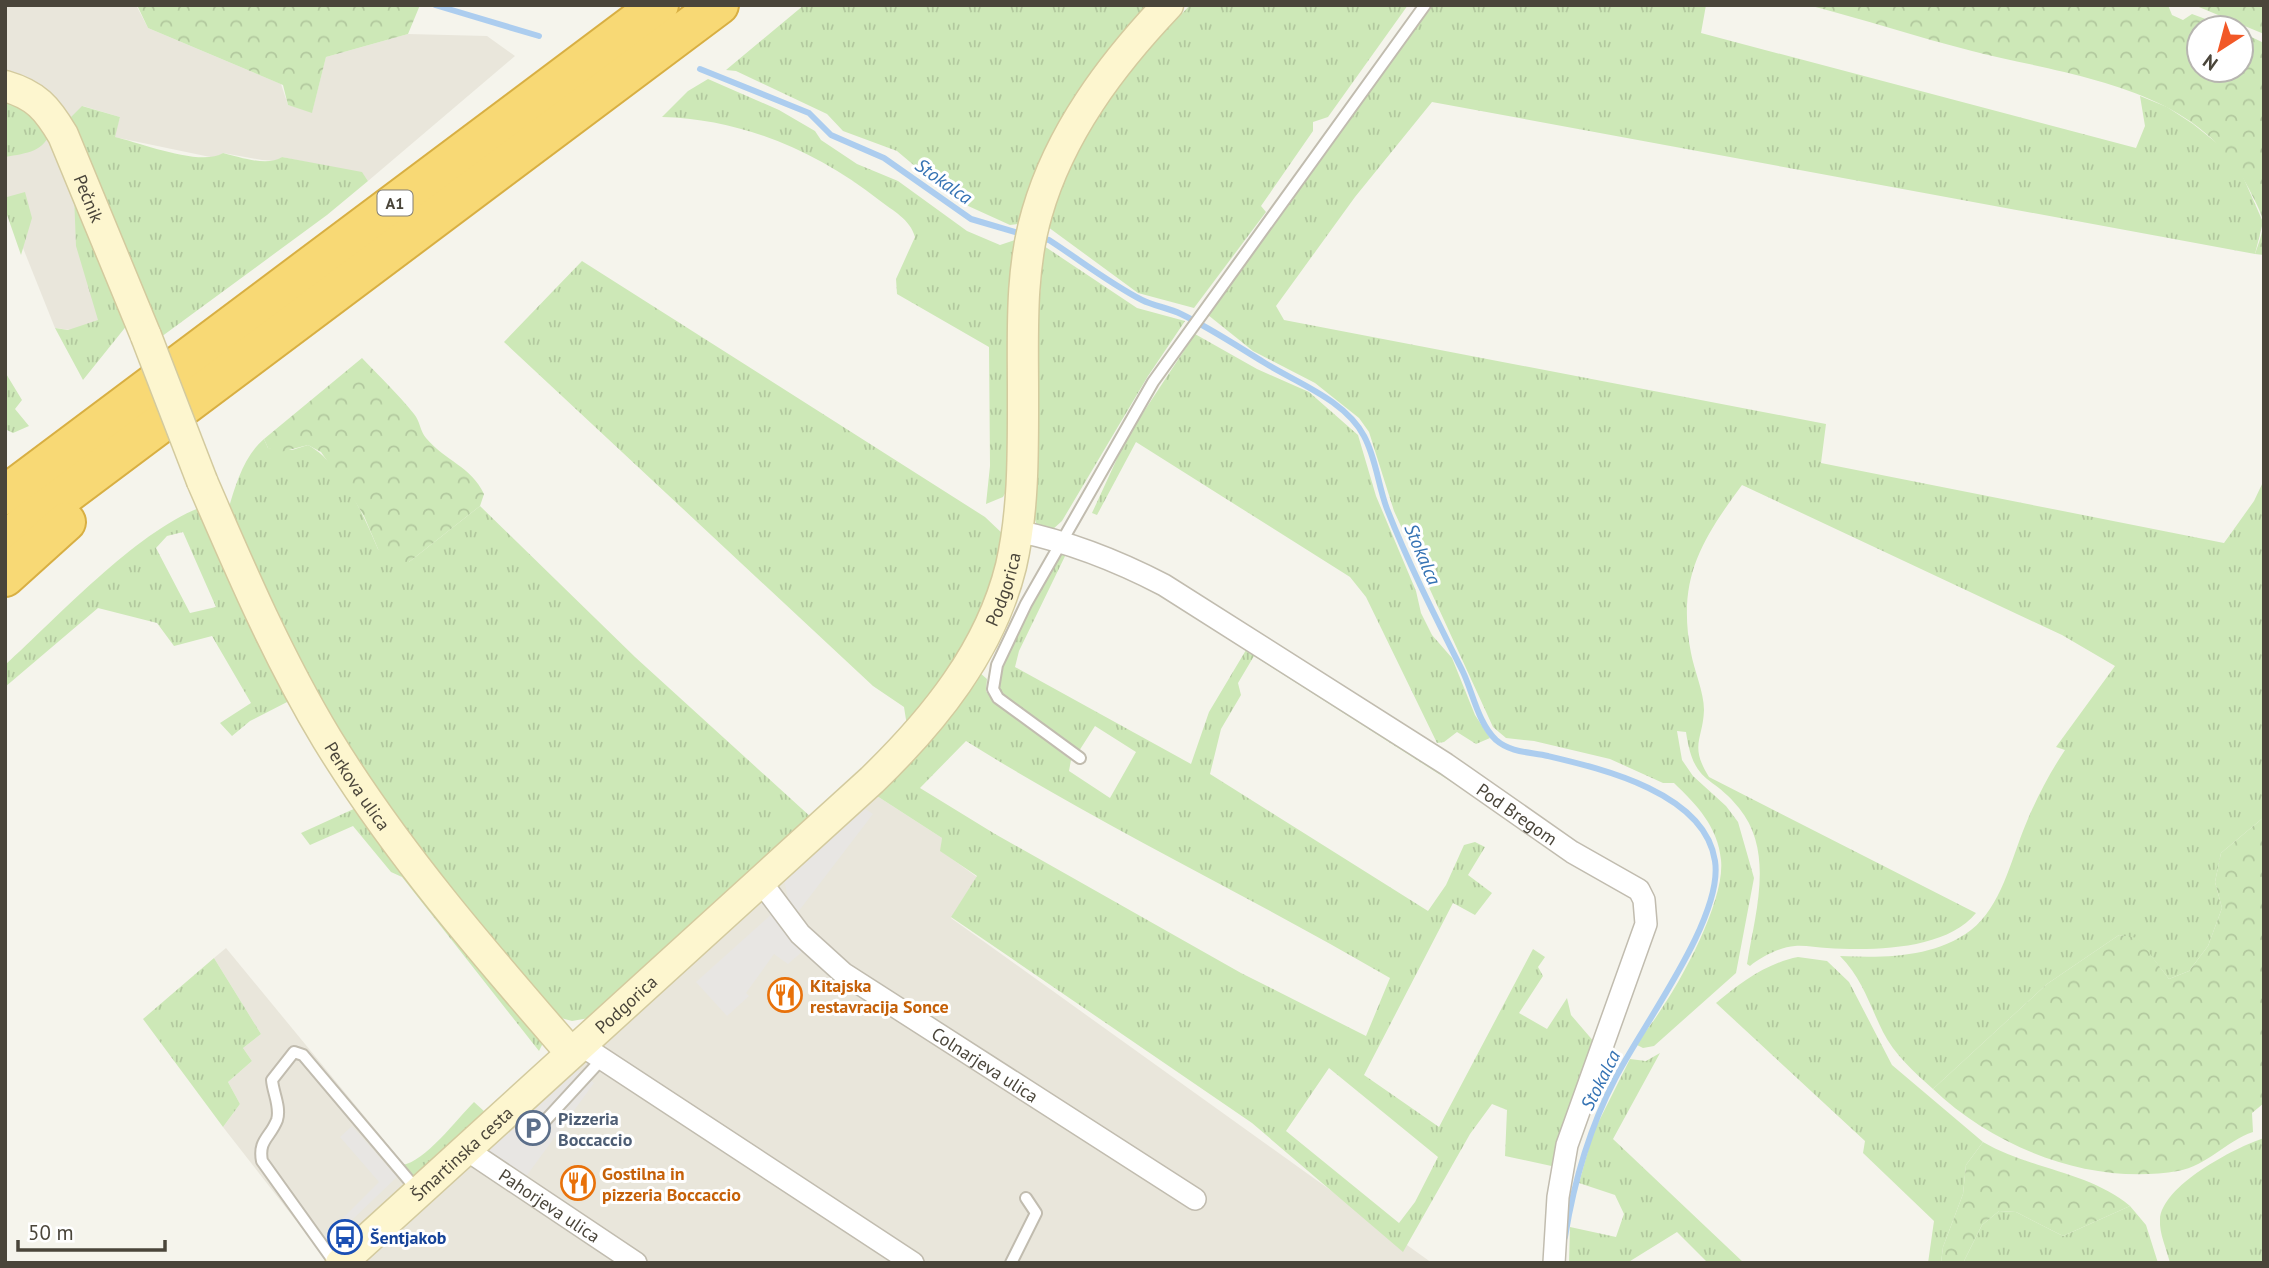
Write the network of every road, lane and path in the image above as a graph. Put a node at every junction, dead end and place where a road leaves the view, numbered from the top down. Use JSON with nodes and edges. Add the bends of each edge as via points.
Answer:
{"nodes":[{"id":1,"x":659,"y":5,"type":"edge"},
{"id":2,"x":719,"y":5,"type":"edge"},
{"id":3,"x":1168,"y":5,"type":"edge"},
{"id":4,"x":1425,"y":5,"type":"edge"},
{"id":5,"x":5,"y":86,"type":"edge"},
{"id":6,"x":211,"y":387,"type":"junction"},
{"id":7,"x":132,"y":400,"type":"junction"},
{"id":8,"x":5,"y":467,"type":"edge"},
{"id":9,"x":202,"y":481,"type":"joint"},
{"id":10,"x":5,"y":495,"type":"edge"},
{"id":11,"x":1017,"y":531,"type":"junction"},
{"id":12,"x":5,"y":540,"type":"edge"},
{"id":13,"x":1062,"y":540,"type":"junction"},
{"id":14,"x":5,"y":577,"type":"edge"},
{"id":15,"x":1080,"y":758,"type":"dead end"},
{"id":16,"x":761,"y":882,"type":"junction"},
{"id":17,"x":584,"y":1052,"type":"junction"},
{"id":18,"x":533,"y":1133,"type":"dead end"},
{"id":19,"x":464,"y":1148,"type":"junction"},
{"id":20,"x":418,"y":1191,"type":"junction"},
{"id":21,"x":1026,"y":1198,"type":"dead end"},
{"id":22,"x":1195,"y":1199,"type":"dead end"},
{"id":23,"x":338,"y":1263,"type":"edge"},
{"id":24,"x":636,"y":1263,"type":"edge"},
{"id":25,"x":913,"y":1263,"type":"edge"},
{"id":26,"x":1012,"y":1263,"type":"edge"},
{"id":27,"x":1554,"y":1263,"type":"edge"}],
"edges":[{"from":1,"to":7,"type":"highway","number":"A1"},
{"from":2,"to":6,"type":"highway","number":"A1"},
{"from":3,"to":11,"type":"main road","name":"Podgorica","via":[[1104,78],[1061,151],[1036,216],[1022,324],[1023,463]]},
{"from":4,"to":13,"type":"lane","via":[[1153,382]]},
{"from":5,"to":9,"type":"main road","name":"Pečnik","bridge":true,"via":[[28,93],[63,135]]},
{"from":6,"to":12,"type":"highway","number":"A1"},
{"from":6,"to":14,"type":"highway","via":[[193,421]]},
{"from":7,"to":8,"type":"highway","via":[[78,418]]},
{"from":7,"to":10,"type":"highway","number":"A1"},
{"from":9,"to":17,"type":"main road","name":"Perkova ulica","via":[[271,637],[361,792],[460,922]]},
{"from":11,"to":13,"type":"street","name":"Pod Bregom"},
{"from":11,"to":16,"type":"main road","name":"Podgorica","via":[[1000,600],[980,645],[951,692],[893,759]]},
{"from":13,"to":15,"type":"lane","via":[[997,665],[993,689],[1012,709]]},
{"from":13,"to":27,"type":"street","name":"Pod Bregom","via":[[1164,585],[1446,764],[1572,852],[1639,890],[1646,923],[1567,1144]]},
{"from":16,"to":17,"type":"main road","name":"Podgorica"},
{"from":16,"to":22,"type":"street","name":"Colnarjeva ulica","via":[[800,934],[852,979]]},
{"from":17,"to":18,"type":"lane"},
{"from":17,"to":19,"type":"main road","name":"Šmartinska cesta"},
{"from":17,"to":25,"type":"street"},
{"from":19,"to":20,"type":"main road","name":"Šmartinska cesta"},
{"from":19,"to":24,"type":"street","name":"Pahorjeva ulica"},
{"from":20,"to":23,"type":"main road","name":"Šmartinska cesta"},
{"from":20,"to":23,"type":"lane","via":[[303,1055],[294,1052],[288,1057],[272,1080],[277,1119],[262,1140],[262,1161]]},
{"from":21,"to":26,"type":"lane","via":[[1036,1213]]}]}
